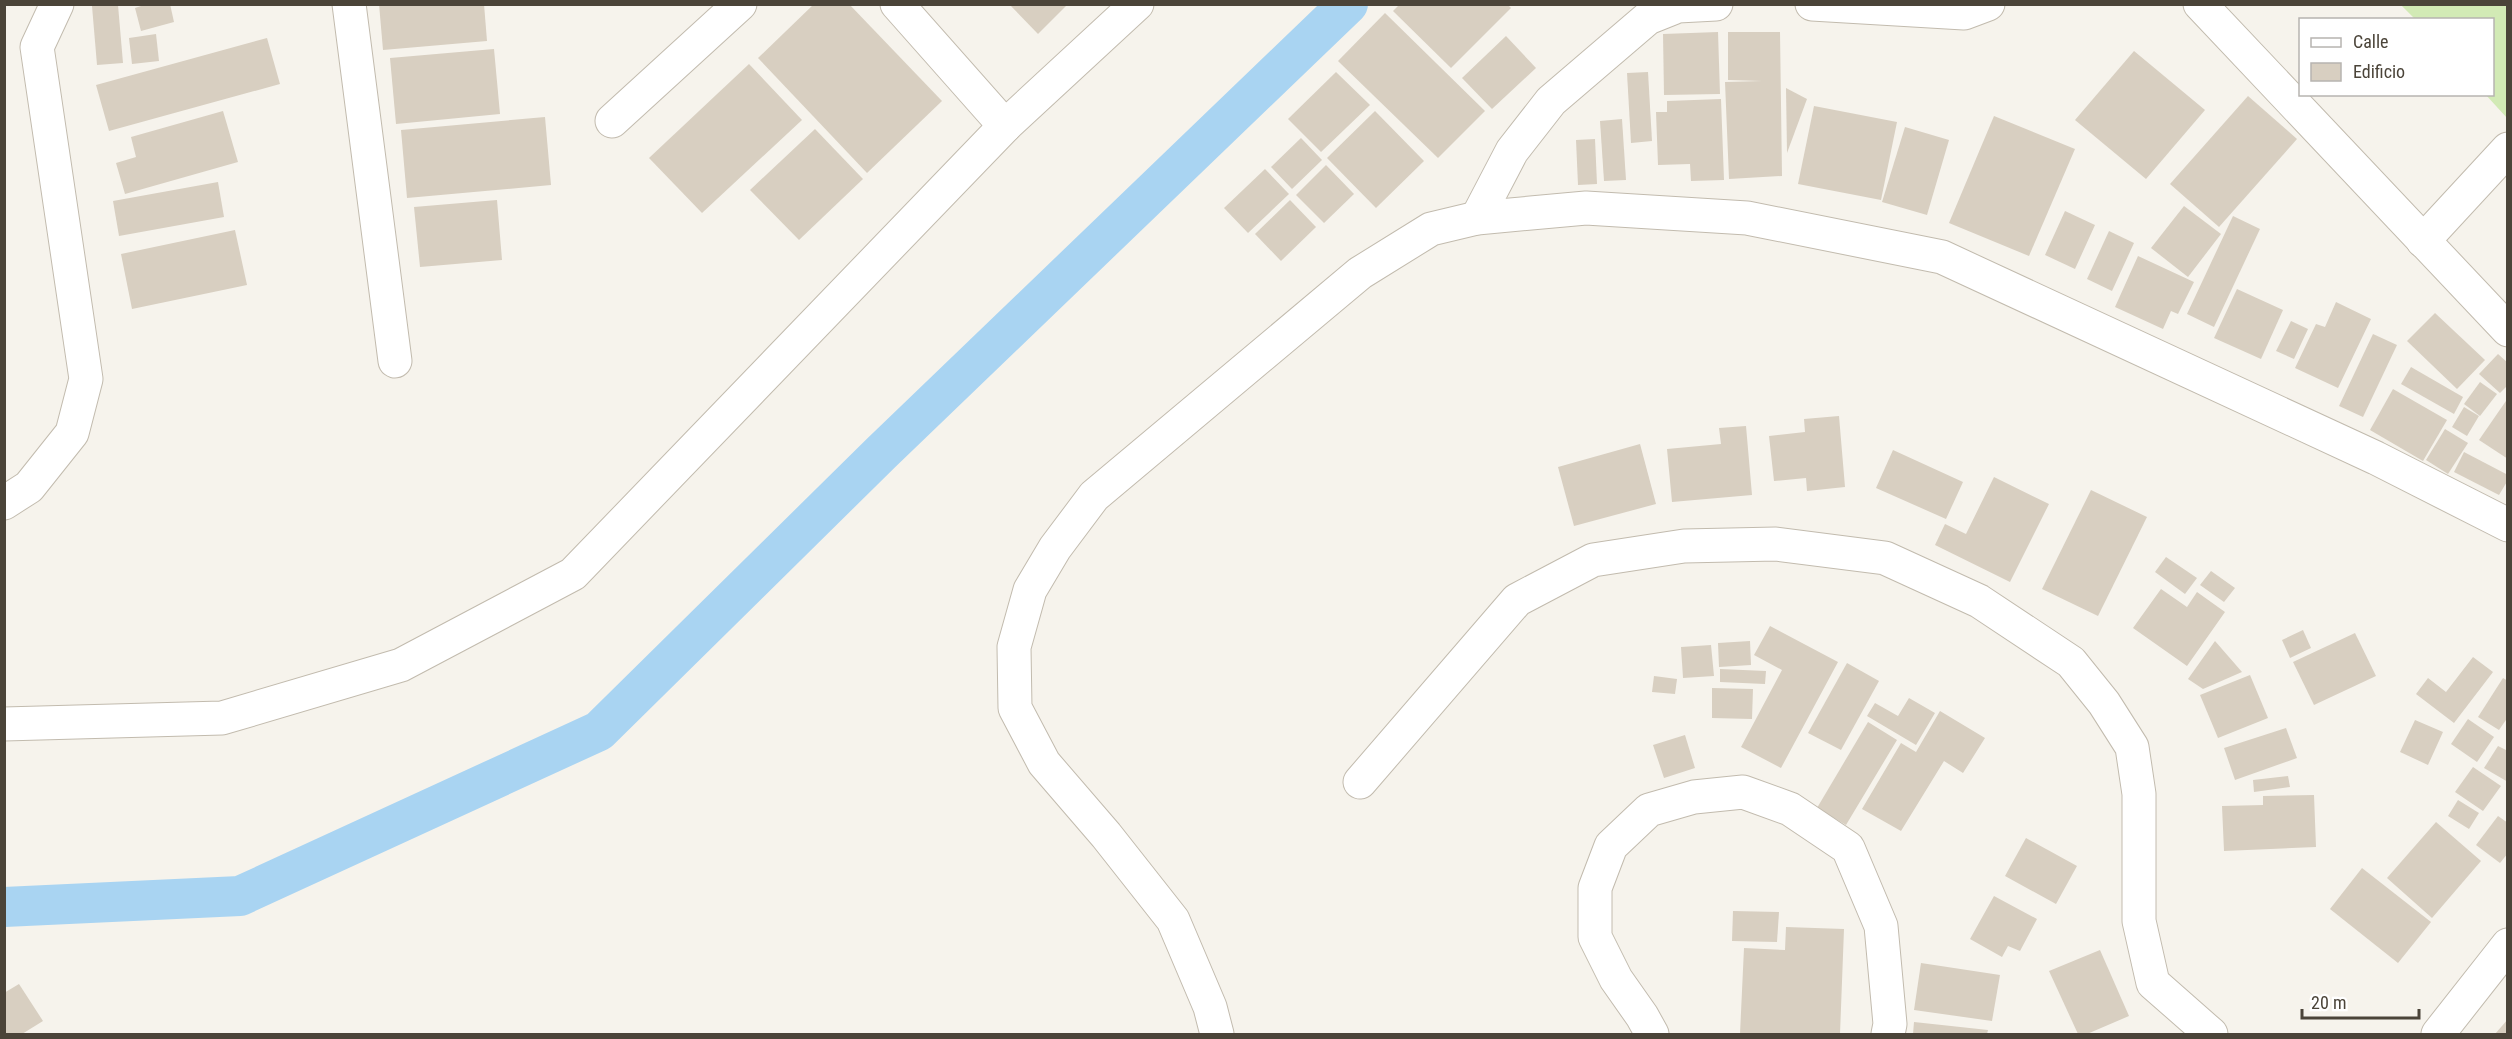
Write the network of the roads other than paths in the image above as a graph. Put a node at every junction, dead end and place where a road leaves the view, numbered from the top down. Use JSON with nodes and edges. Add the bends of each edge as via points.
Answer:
{"nodes":[{"id":1,"x":57,"y":4,"type":"edge"},
{"id":2,"x":349,"y":4,"type":"edge"},
{"id":3,"x":740,"y":4,"type":"edge"},
{"id":4,"x":897,"y":4,"type":"edge"},
{"id":5,"x":1137,"y":4,"type":"edge"},
{"id":6,"x":1716,"y":4,"type":"edge"},
{"id":7,"x":1812,"y":4,"type":"edge"},
{"id":8,"x":1988,"y":4,"type":"edge"},
{"id":9,"x":2200,"y":4,"type":"edge"},
{"id":10,"x":612,"y":121,"type":"dead end"},
{"id":11,"x":1005,"y":126,"type":"junction"},
{"id":12,"x":2508,"y":149,"type":"edge"},
{"id":13,"x":1477,"y":218,"type":"junction"},
{"id":14,"x":2423,"y":241,"type":"junction"},
{"id":15,"x":2508,"y":330,"type":"edge"},
{"id":16,"x":395,"y":361,"type":"dead end"},
{"id":17,"x":4,"y":503,"type":"edge"},
{"id":18,"x":2508,"y":525,"type":"edge"},
{"id":19,"x":4,"y":724,"type":"edge"},
{"id":20,"x":1360,"y":782,"type":"dead end"},
{"id":21,"x":2508,"y":945,"type":"edge"},
{"id":22,"x":1217,"y":1035,"type":"edge"},
{"id":23,"x":1652,"y":1035,"type":"edge"},
{"id":24,"x":1888,"y":1035,"type":"edge"},
{"id":25,"x":2211,"y":1035,"type":"edge"},
{"id":26,"x":2438,"y":1035,"type":"edge"}],
"edges":[{"from":1,"to":17,"type":"street","via":[[37,47],[86,379],[72,432],[29,487]]},
{"from":2,"to":16,"type":"street"},
{"from":3,"to":10,"type":"street"},
{"from":4,"to":11,"type":"street"},
{"from":5,"to":11,"type":"street"},
{"from":6,"to":13,"type":"street","via":[[1678,6],[1648,18],[1551,100],[1512,151]]},
{"from":7,"to":8,"type":"street","via":[[1964,13]]},
{"from":9,"to":14,"type":"street"},
{"from":11,"to":19,"type":"street","via":[[573,574],[401,665],[222,718]]},
{"from":12,"to":14,"type":"street"},
{"from":13,"to":18,"type":"street","via":[[1586,208],[1747,218],[1942,257],[2376,458]]},
{"from":13,"to":22,"type":"street","via":[[1431,229],[1360,273],[1094,496],[1030,590],[1014,647],[1015,708],[1044,763],[1173,920],[1210,1007]]},
{"from":14,"to":15,"type":"street"},
{"from":20,"to":25,"type":"street","via":[[1517,600],[1593,560],[1684,546],[1776,544],[1885,558],[1979,601],[2071,662],[2104,703],[2132,747],[2139,794],[2139,921],[2153,983]]},
{"from":21,"to":26,"type":"street"},
{"from":23,"to":24,"type":"street","via":[[1594,937],[1594,888],[1611,846],[1649,810],[1694,797],[1743,792],[1790,809],[1848,848],[1881,926]]}]}
